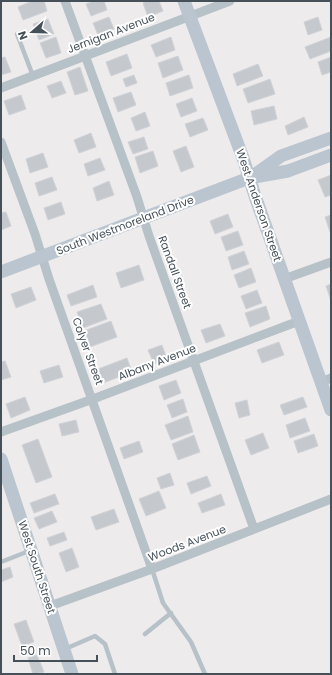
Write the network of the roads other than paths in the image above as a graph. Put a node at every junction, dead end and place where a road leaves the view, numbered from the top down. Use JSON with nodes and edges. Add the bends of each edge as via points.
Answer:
{"nodes":[{"id":1,"x":65,"y":1,"type":"edge"},
{"id":2,"x":184,"y":1,"type":"edge"},
{"id":3,"x":230,"y":1,"type":"edge"},
{"id":4,"x":190,"y":16,"type":"junction"},
{"id":5,"x":17,"y":34,"type":"dead end"},
{"id":6,"x":85,"y":56,"type":"junction"},
{"id":7,"x":33,"y":76,"type":"junction"},
{"id":8,"x":1,"y":88,"type":"edge"},
{"id":9,"x":331,"y":138,"type":"edge"},
{"id":10,"x":1,"y":142,"type":"edge"},
{"id":11,"x":331,"y":155,"type":"edge"},
{"id":12,"x":249,"y":178,"type":"junction"},
{"id":13,"x":143,"y":218,"type":"junction"},
{"id":14,"x":42,"y":257,"type":"junction"},
{"id":15,"x":331,"y":262,"type":"edge"},
{"id":16,"x":1,"y":272,"type":"edge"},
{"id":17,"x":284,"y":279,"type":"junction"},
{"id":18,"x":299,"y":321,"type":"junction"},
{"id":19,"x":193,"y":361,"type":"junction"},
{"id":20,"x":326,"y":380,"type":"edge"},
{"id":21,"x":93,"y":399,"type":"junction"},
{"id":22,"x":331,"y":410,"type":"edge"},
{"id":23,"x":1,"y":432,"type":"edge"},
{"id":24,"x":1,"y":460,"type":"edge"},
{"id":25,"x":331,"y":500,"type":"edge"},
{"id":26,"x":254,"y":529,"type":"junction"},
{"id":27,"x":31,"y":551,"type":"junction"},
{"id":28,"x":1,"y":562,"type":"edge"},
{"id":29,"x":152,"y":569,"type":"junction"},
{"id":30,"x":50,"y":606,"type":"junction"},
{"id":31,"x":171,"y":614,"type":"junction"},
{"id":32,"x":145,"y":634,"type":"dead end"},
{"id":33,"x":64,"y":649,"type":"junction"},
{"id":34,"x":72,"y":674,"type":"edge"},
{"id":35,"x":116,"y":674,"type":"edge"},
{"id":36,"x":205,"y":674,"type":"edge"}],
"edges":[{"from":1,"to":6,"type":"street","name":"Randall Street"},
{"from":2,"to":4,"type":"main road","name":"West Anderson Street"},
{"from":3,"to":4,"type":"street","name":"Jernigan Avenue"},
{"from":4,"to":6,"type":"street","name":"Jernigan Avenue"},
{"from":4,"to":12,"type":"main road","name":"West Anderson Street"},
{"from":5,"to":7,"type":"lane"},
{"from":6,"to":7,"type":"street","name":"Jernigan Avenue"},
{"from":6,"to":13,"type":"street","name":"Randall Street"},
{"from":7,"to":8,"type":"street","name":"Jernigan Avenue"},
{"from":9,"to":12,"type":"main road","name":"South Westmoreland Drive","via":[[281,156]]},
{"from":10,"to":14,"type":"street","name":"Colyer Street"},
{"from":11,"to":12,"type":"main road","name":"South Westmoreland Drive","via":[[288,171]]},
{"from":12,"to":13,"type":"main road","name":"South Westmoreland Drive"},
{"from":12,"to":17,"type":"main road","name":"West Anderson Street"},
{"from":13,"to":14,"type":"main road","name":"South Westmoreland Drive"},
{"from":13,"to":19,"type":"street","name":"Randall Street"},
{"from":14,"to":16,"type":"main road","name":"South Westmoreland Drive"},
{"from":14,"to":21,"type":"street","name":"Colyer Street"},
{"from":15,"to":17,"type":"street"},
{"from":17,"to":18,"type":"main road","name":"West Anderson Street"},
{"from":18,"to":19,"type":"street","name":"Albany Avenue"},
{"from":18,"to":20,"type":"main road","name":"West Anderson Street"},
{"from":19,"to":21,"type":"street","name":"Albany Avenue"},
{"from":19,"to":26,"type":"street","name":"Randall Street"},
{"from":20,"to":22,"type":"main road","name":"West Anderson Street"},
{"from":21,"to":23,"type":"street","name":"Albany Avenue"},
{"from":21,"to":29,"type":"street","name":"Colyer Street"},
{"from":24,"to":27,"type":"main road","name":"West South Street"},
{"from":25,"to":26,"type":"street","name":"Woods Avenue"},
{"from":26,"to":29,"type":"street","name":"Woods Avenue"},
{"from":27,"to":28,"type":"lane"},
{"from":27,"to":30,"type":"main road","name":"West South Street"},
{"from":29,"to":30,"type":"street","name":"Woods Avenue"},
{"from":29,"to":31,"type":"lane","via":[[163,603]]},
{"from":30,"to":33,"type":"main road","name":"West South Street"},
{"from":31,"to":32,"type":"lane"},
{"from":31,"to":36,"type":"lane","via":[[191,642]]},
{"from":33,"to":34,"type":"main road","name":"West South Street"},
{"from":33,"to":35,"type":"lane","via":[[95,636],[105,644]]}]}
